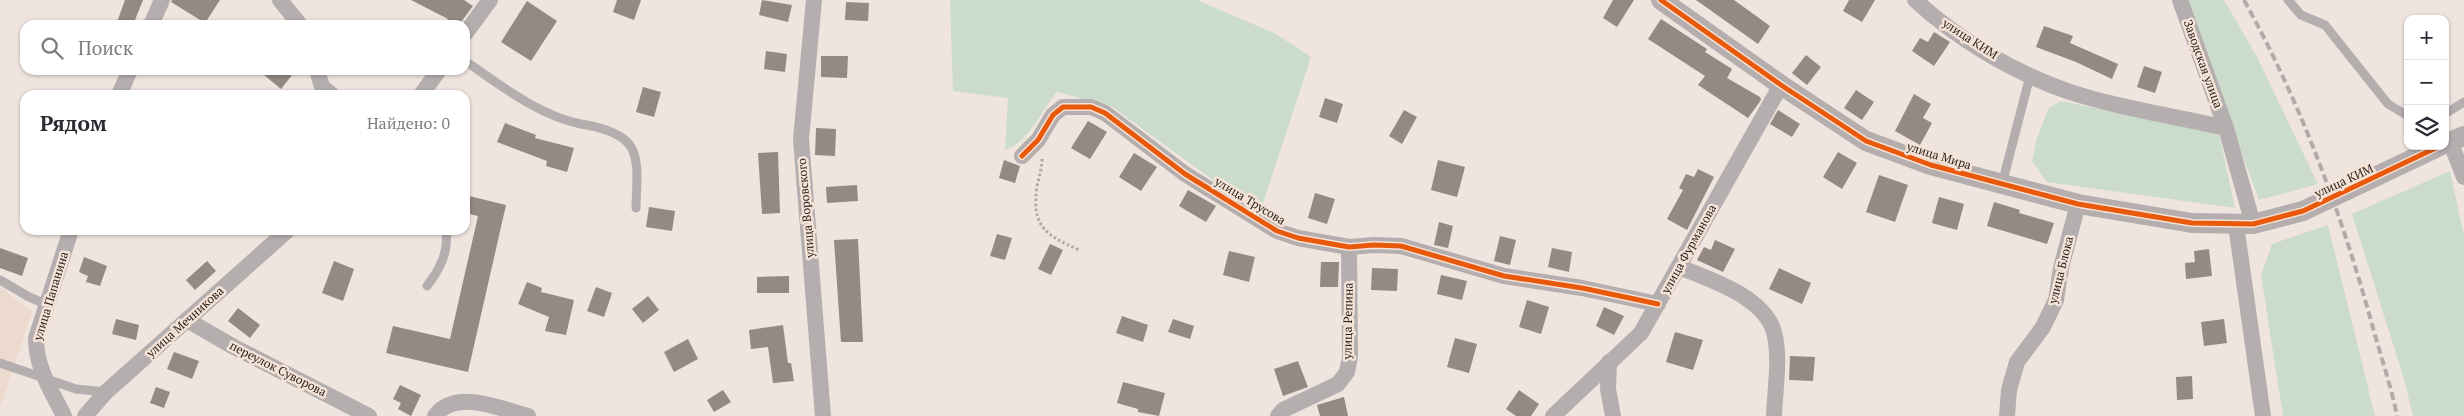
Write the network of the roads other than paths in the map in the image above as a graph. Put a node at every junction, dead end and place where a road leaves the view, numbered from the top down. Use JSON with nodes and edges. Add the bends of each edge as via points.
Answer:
{"nodes":[{"id":1,"x":162,"y":0,"type":"edge"},
{"id":2,"x":280,"y":0,"type":"edge"},
{"id":3,"x":490,"y":0,"type":"edge"},
{"id":4,"x":814,"y":0,"type":"edge"},
{"id":5,"x":1661,"y":0,"type":"edge"},
{"id":6,"x":1915,"y":0,"type":"edge"},
{"id":7,"x":2180,"y":0,"type":"edge"},
{"id":8,"x":2288,"y":0,"type":"edge"},
{"id":9,"x":153,"y":20,"type":"edge"},
{"id":10,"x":296,"y":20,"type":"edge"},
{"id":11,"x":470,"y":27,"type":"edge"},
{"id":12,"x":470,"y":64,"type":"edge"},
{"id":13,"x":128,"y":75,"type":"edge"},
{"id":14,"x":318,"y":75,"type":"edge"},
{"id":15,"x":435,"y":75,"type":"edge"},
{"id":16,"x":2030,"y":76,"type":"junction"},
{"id":17,"x":1781,"y":85,"type":"junction"},
{"id":18,"x":121,"y":90,"type":"edge"},
{"id":19,"x":326,"y":90,"type":"edge"},
{"id":20,"x":425,"y":90,"type":"edge"},
{"id":21,"x":2464,"y":102,"type":"edge"},
{"id":22,"x":2449,"y":111,"type":"edge"},
{"id":23,"x":2404,"y":114,"type":"edge"},
{"id":24,"x":2226,"y":128,"type":"junction"},
{"id":25,"x":2450,"y":142,"type":"edge"},
{"id":26,"x":1022,"y":156,"type":"dead end"},
{"id":27,"x":2464,"y":176,"type":"edge"},
{"id":28,"x":2002,"y":184,"type":"junction"},
{"id":29,"x":2078,"y":204,"type":"junction"},
{"id":30,"x":636,"y":208,"type":"dead end"},
{"id":31,"x":2245,"y":224,"type":"junction"},
{"id":32,"x":69,"y":235,"type":"edge"},
{"id":33,"x":282,"y":235,"type":"edge"},
{"id":34,"x":446,"y":235,"type":"edge"},
{"id":35,"x":1349,"y":247,"type":"junction"},
{"id":36,"x":1679,"y":267,"type":"junction"},
{"id":37,"x":0,"y":280,"type":"edge"},
{"id":38,"x":427,"y":286,"type":"dead end"},
{"id":39,"x":46,"y":304,"type":"junction"},
{"id":40,"x":1658,"y":304,"type":"junction"},
{"id":41,"x":187,"y":320,"type":"junction"},
{"id":42,"x":1609,"y":362,"type":"junction"},
{"id":43,"x":0,"y":363,"type":"edge"},
{"id":44,"x":45,"y":378,"type":"junction"},
{"id":45,"x":106,"y":392,"type":"junction"},
{"id":46,"x":64,"y":416,"type":"edge"},
{"id":47,"x":85,"y":416,"type":"edge"},
{"id":48,"x":369,"y":416,"type":"edge"},
{"id":49,"x":436,"y":416,"type":"edge"},
{"id":50,"x":528,"y":416,"type":"edge"},
{"id":51,"x":823,"y":416,"type":"edge"},
{"id":52,"x":1278,"y":416,"type":"edge"},
{"id":53,"x":1553,"y":416,"type":"edge"},
{"id":54,"x":1613,"y":416,"type":"edge"},
{"id":55,"x":1774,"y":416,"type":"edge"},
{"id":56,"x":2006,"y":416,"type":"edge"},
{"id":57,"x":2263,"y":416,"type":"edge"}],
"edges":[{"from":1,"to":9,"type":"street"},
{"from":2,"to":10,"type":"street"},
{"from":3,"to":11,"type":"street"},
{"from":4,"to":51,"type":"street","name":"улица Воровского","via":[[801,139]]},
{"from":5,"to":17,"type":"street","name":"улица Мира"},
{"from":6,"to":16,"type":"street","name":"улица КИМ","via":[[1972,43]]},
{"from":7,"to":24,"type":"street","name":"Заводская улица"},
{"from":8,"to":23,"type":"lane","via":[[2301,15],[2325,25],[2388,104]]},
{"from":12,"to":30,"type":"lane","via":[[544,112],[592,125],[629,144],[636,165]]},
{"from":13,"to":18,"type":"street"},
{"from":14,"to":19,"type":"street"},
{"from":15,"to":20,"type":"street"},
{"from":16,"to":24,"type":"street","name":"улица КИМ","via":[[2101,100]]},
{"from":16,"to":28,"type":"lane"},
{"from":17,"to":28,"type":"street","name":"улица Мира","via":[[1866,141],[1931,165]]},
{"from":17,"to":36,"type":"street","name":"улица Фурманова"},
{"from":21,"to":22,"type":"lane"},
{"from":24,"to":31,"type":"street"},
{"from":25,"to":27,"type":"street"},
{"from":25,"to":31,"type":"street","name":"улица КИМ","via":[[2303,211]]},
{"from":26,"to":35,"type":"street","name":"улица Трусова","via":[[1038,140],[1053,115],[1063,107],[1091,107],[1105,113],[1184,174],[1277,231]]},
{"from":28,"to":29,"type":"street","name":"улица Мира"},
{"from":29,"to":31,"type":"street","name":"улица Мира","via":[[2192,223]]},
{"from":29,"to":56,"type":"street","name":"улица Блока","via":[[2056,300],[2043,327],[2017,362]]},
{"from":31,"to":57,"type":"street"},
{"from":32,"to":39,"type":"street","name":"улица Папанина"},
{"from":33,"to":41,"type":"street","name":"улица Мечникова"},
{"from":34,"to":38,"type":"lane","via":[[443,259]]},
{"from":35,"to":40,"type":"street","name":"улица Трусова","via":[[1401,246],[1504,276]]},
{"from":35,"to":52,"type":"street","name":"улица Репина","via":[[1350,357],[1347,372],[1338,384],[1283,410]]},
{"from":36,"to":40,"type":"street","name":"улица Фурманова"},
{"from":36,"to":55,"type":"street","via":[[1732,289],[1764,314],[1775,336]]},
{"from":37,"to":39,"type":"lane"},
{"from":39,"to":44,"type":"street","name":"улица Папанина","via":[[36,338],[36,356]]},
{"from":40,"to":42,"type":"street","name":"улица Фурманова","via":[[1640,333]]},
{"from":41,"to":45,"type":"street","name":"улица Мечникова"},
{"from":41,"to":48,"type":"street","name":"переулок Суворова"},
{"from":42,"to":53,"type":"street","name":"улица Фурманова"},
{"from":42,"to":54,"type":"street","via":[[1608,389]]},
{"from":43,"to":44,"type":"lane"},
{"from":44,"to":45,"type":"lane","via":[[76,389]]},
{"from":44,"to":46,"type":"street","name":"улица Папанина"},
{"from":45,"to":47,"type":"street","name":"улица Мечникова"},
{"from":49,"to":50,"type":"street","via":[[448,406],[463,401]]}]}
